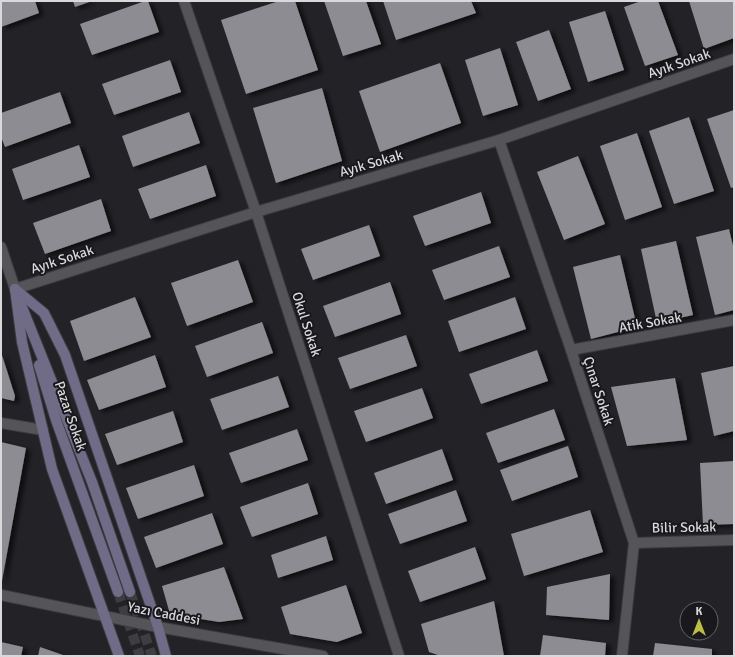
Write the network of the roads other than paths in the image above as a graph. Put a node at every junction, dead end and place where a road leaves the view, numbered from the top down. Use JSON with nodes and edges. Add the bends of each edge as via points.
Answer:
{"nodes":[{"id":1,"x":184,"y":1,"type":"edge"},
{"id":2,"x":734,"y":59,"type":"edge"},
{"id":3,"x":499,"y":140,"type":"junction"},
{"id":4,"x":256,"y":212,"type":"junction"},
{"id":5,"x":1,"y":247,"type":"edge"},
{"id":6,"x":15,"y":289,"type":"junction"},
{"id":7,"x":734,"y":320,"type":"edge"},
{"id":8,"x":571,"y":350,"type":"junction"},
{"id":9,"x":1,"y":423,"type":"edge"},
{"id":10,"x":43,"y":430,"type":"junction"},
{"id":11,"x":734,"y":540,"type":"edge"},
{"id":12,"x":634,"y":543,"type":"junction"},
{"id":13,"x":118,"y":592,"type":"tunnel mouth"},
{"id":14,"x":130,"y":592,"type":"tunnel mouth"},
{"id":15,"x":1,"y":595,"type":"edge"},
{"id":16,"x":105,"y":616,"type":"junction"},
{"id":17,"x":158,"y":627,"type":"junction"},
{"id":18,"x":119,"y":656,"type":"edge"},
{"id":19,"x":166,"y":656,"type":"edge"},
{"id":20,"x":323,"y":656,"type":"edge"},
{"id":21,"x":399,"y":656,"type":"edge"},
{"id":22,"x":622,"y":656,"type":"edge"}],
"edges":[{"from":1,"to":4,"type":"street","name":"Okul Sokak"},
{"from":2,"to":3,"type":"street","name":"Ayık Sokak"},
{"from":3,"to":4,"type":"street","name":"Ayık Sokak"},
{"from":3,"to":8,"type":"street","name":"Çınar Sokak"},
{"from":4,"to":6,"type":"street","name":"Ayık Sokak"},
{"from":4,"to":21,"type":"street","name":"Okul Sokak"},
{"from":5,"to":6,"type":"street","name":"Pazar Sokak"},
{"from":6,"to":10,"type":"main road","via":[[22,342]]},
{"from":6,"to":13,"type":"main road","name":"Pazar Sokak","via":[[56,420]]},
{"from":6,"to":14,"type":"main road","via":[[92,482]]},
{"from":6,"to":17,"type":"main road","via":[[44,313],[65,356]]},
{"from":7,"to":8,"type":"street","name":"Atik Sokak"},
{"from":8,"to":12,"type":"street","name":"Çınar Sokak"},
{"from":9,"to":10,"type":"street"},
{"from":10,"to":16,"type":"main road","via":[[52,469]]},
{"from":11,"to":12,"type":"street","name":"Bilir Sokak"},
{"from":12,"to":22,"type":"street","name":"Çınar Sokak"},
{"from":15,"to":16,"type":"street","name":"Yazı Caddesi"},
{"from":16,"to":17,"type":"street","name":"Yazı Caddesi"},
{"from":16,"to":18,"type":"main road"},
{"from":17,"to":19,"type":"main road"},
{"from":17,"to":20,"type":"street","name":"Yazı Caddesi"}]}
